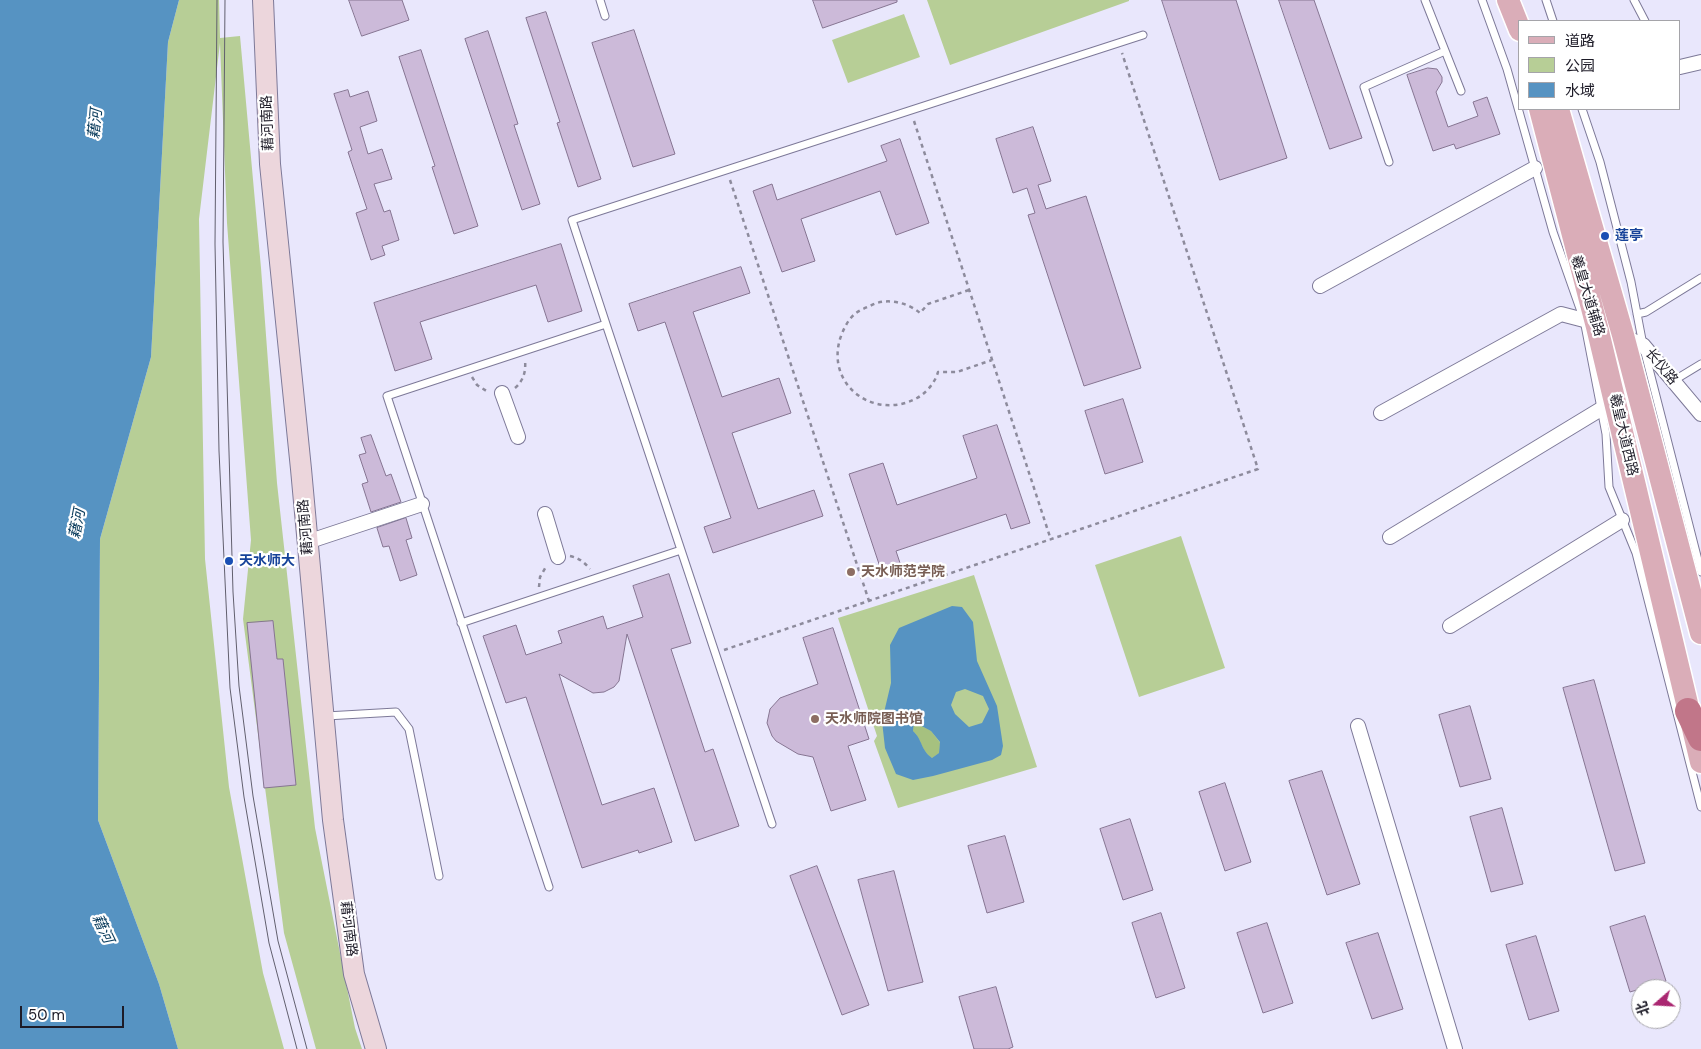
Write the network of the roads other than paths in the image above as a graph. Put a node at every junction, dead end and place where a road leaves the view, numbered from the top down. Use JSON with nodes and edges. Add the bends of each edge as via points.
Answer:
{"nodes":[{"id":1,"x":263,"y":0,"type":"edge"},
{"id":2,"x":600,"y":0,"type":"edge"},
{"id":3,"x":1425,"y":0,"type":"edge"},
{"id":4,"x":1482,"y":0,"type":"edge"},
{"id":5,"x":1508,"y":0,"type":"edge"},
{"id":6,"x":1525,"y":0,"type":"edge"},
{"id":7,"x":1546,"y":0,"type":"edge"},
{"id":8,"x":1634,"y":0,"type":"edge"},
{"id":9,"x":605,"y":16,"type":"dead end"},
{"id":10,"x":1533,"y":20,"type":"edge"},
{"id":11,"x":1553,"y":20,"type":"edge"},
{"id":12,"x":1645,"y":20,"type":"edge"},
{"id":13,"x":1518,"y":25,"type":"edge"},
{"id":14,"x":1143,"y":35,"type":"dead end"},
{"id":15,"x":1445,"y":51,"type":"junction"},
{"id":16,"x":1701,"y":62,"type":"edge"},
{"id":17,"x":1681,"y":67,"type":"edge"},
{"id":18,"x":1461,"y":90,"type":"dead end"},
{"id":19,"x":1518,"y":108,"type":"edge"},
{"id":20,"x":1519,"y":110,"type":"edge"},
{"id":21,"x":1540,"y":110,"type":"edge"},
{"id":22,"x":1558,"y":110,"type":"edge"},
{"id":23,"x":1582,"y":110,"type":"edge"},
{"id":24,"x":1389,"y":162,"type":"dead end"},
{"id":25,"x":1535,"y":168,"type":"junction"},
{"id":26,"x":1701,"y":278,"type":"edge"},
{"id":27,"x":1320,"y":286,"type":"dead end"},
{"id":28,"x":1637,"y":314,"type":"junction"},
{"id":29,"x":606,"y":324,"type":"junction"},
{"id":30,"x":1591,"y":324,"type":"junction"},
{"id":31,"x":1633,"y":340,"type":"junction"},
{"id":32,"x":1701,"y":364,"type":"edge"},
{"id":33,"x":1674,"y":381,"type":"junction"},
{"id":34,"x":502,"y":393,"type":"dead end"},
{"id":35,"x":1601,"y":409,"type":"junction"},
{"id":36,"x":1381,"y":413,"type":"dead end"},
{"id":37,"x":1701,"y":414,"type":"edge"},
{"id":38,"x":518,"y":437,"type":"dead end"},
{"id":39,"x":422,"y":504,"type":"junction"},
{"id":40,"x":545,"y":514,"type":"dead end"},
{"id":41,"x":1622,"y":520,"type":"junction"},
{"id":42,"x":1390,"y":537,"type":"dead end"},
{"id":43,"x":307,"y":542,"type":"junction"},
{"id":44,"x":681,"y":550,"type":"junction"},
{"id":45,"x":558,"y":557,"type":"dead end"},
{"id":46,"x":1701,"y":572,"type":"edge"},
{"id":47,"x":462,"y":623,"type":"junction"},
{"id":48,"x":1450,"y":626,"type":"dead end"},
{"id":49,"x":1701,"y":633,"type":"edge"},
{"id":50,"x":1688,"y":711,"type":"junction"},
{"id":51,"x":324,"y":717,"type":"junction"},
{"id":52,"x":1358,"y":726,"type":"dead end"},
{"id":53,"x":1701,"y":738,"type":"edge"},
{"id":54,"x":1701,"y":762,"type":"edge"},
{"id":55,"x":1701,"y":807,"type":"edge"},
{"id":56,"x":772,"y":824,"type":"dead end"},
{"id":57,"x":439,"y":876,"type":"dead end"},
{"id":58,"x":549,"y":887,"type":"dead end"},
{"id":59,"x":376,"y":1049,"type":"edge"},
{"id":60,"x":1455,"y":1049,"type":"edge"}],
"edges":[{"from":1,"to":43,"type":"main road","name":"藉河南路","via":[[270,164]]},
{"from":2,"to":9,"type":"lane"},
{"from":3,"to":15,"type":"lane"},
{"from":4,"to":19,"type":"lane","name":"羲皇大道辅路"},
{"from":5,"to":13,"type":"main road"},
{"from":6,"to":10,"type":"main road"},
{"from":7,"to":11,"type":"lane"},
{"from":8,"to":12,"type":"lane"},
{"from":14,"to":29,"type":"lane","via":[[572,220]]},
{"from":15,"to":18,"type":"lane"},
{"from":15,"to":24,"type":"lane","via":[[1364,87]]},
{"from":16,"to":17,"type":"street"},
{"from":20,"to":25,"type":"lane","name":"羲皇大道辅路"},
{"from":21,"to":30,"type":"main road","name":"羲皇大道西路"},
{"from":22,"to":31,"type":"main road","name":"羲皇大道西路"},
{"from":23,"to":28,"type":"lane","via":[[1602,172]]},
{"from":25,"to":27,"type":"street"},
{"from":25,"to":30,"type":"lane","name":"羲皇大道辅路","via":[[1553,232]]},
{"from":26,"to":28,"type":"lane","via":[[1646,312]]},
{"from":28,"to":31,"type":"lane"},
{"from":29,"to":39,"type":"lane","via":[[386,396]]},
{"from":29,"to":44,"type":"lane"},
{"from":30,"to":31,"type":"street"},
{"from":30,"to":35,"type":"lane","name":"羲皇大道辅路"},
{"from":30,"to":36,"type":"street","via":[[1561,314]]},
{"from":30,"to":50,"type":"main road","name":"羲皇大道西路"},
{"from":31,"to":33,"type":"street","name":"长仪路"},
{"from":31,"to":46,"type":"lane"},
{"from":31,"to":49,"type":"main road","name":"羲皇大道西路"},
{"from":32,"to":33,"type":"lane"},
{"from":33,"to":37,"type":"street","name":"长仪路"},
{"from":34,"to":38,"type":"street"},
{"from":35,"to":41,"type":"lane","name":"羲皇大道辅路","via":[[1609,487]]},
{"from":35,"to":42,"type":"street"},
{"from":39,"to":43,"type":"street"},
{"from":39,"to":47,"type":"lane"},
{"from":40,"to":45,"type":"street"},
{"from":41,"to":48,"type":"street"},
{"from":41,"to":55,"type":"lane","name":"羲皇大道辅路","via":[[1636,553]]},
{"from":43,"to":51,"type":"main road","name":"藉河南路"},
{"from":44,"to":47,"type":"lane"},
{"from":44,"to":56,"type":"lane"},
{"from":47,"to":58,"type":"lane"},
{"from":50,"to":53,"type":"highway"},
{"from":50,"to":54,"type":"main road","name":"羲皇大道西路"},
{"from":51,"to":57,"type":"lane","via":[[396,712],[409,729]]},
{"from":51,"to":59,"type":"main road","name":"藉河南路","via":[[333,820],[354,974]]},
{"from":52,"to":60,"type":"street"}]}
